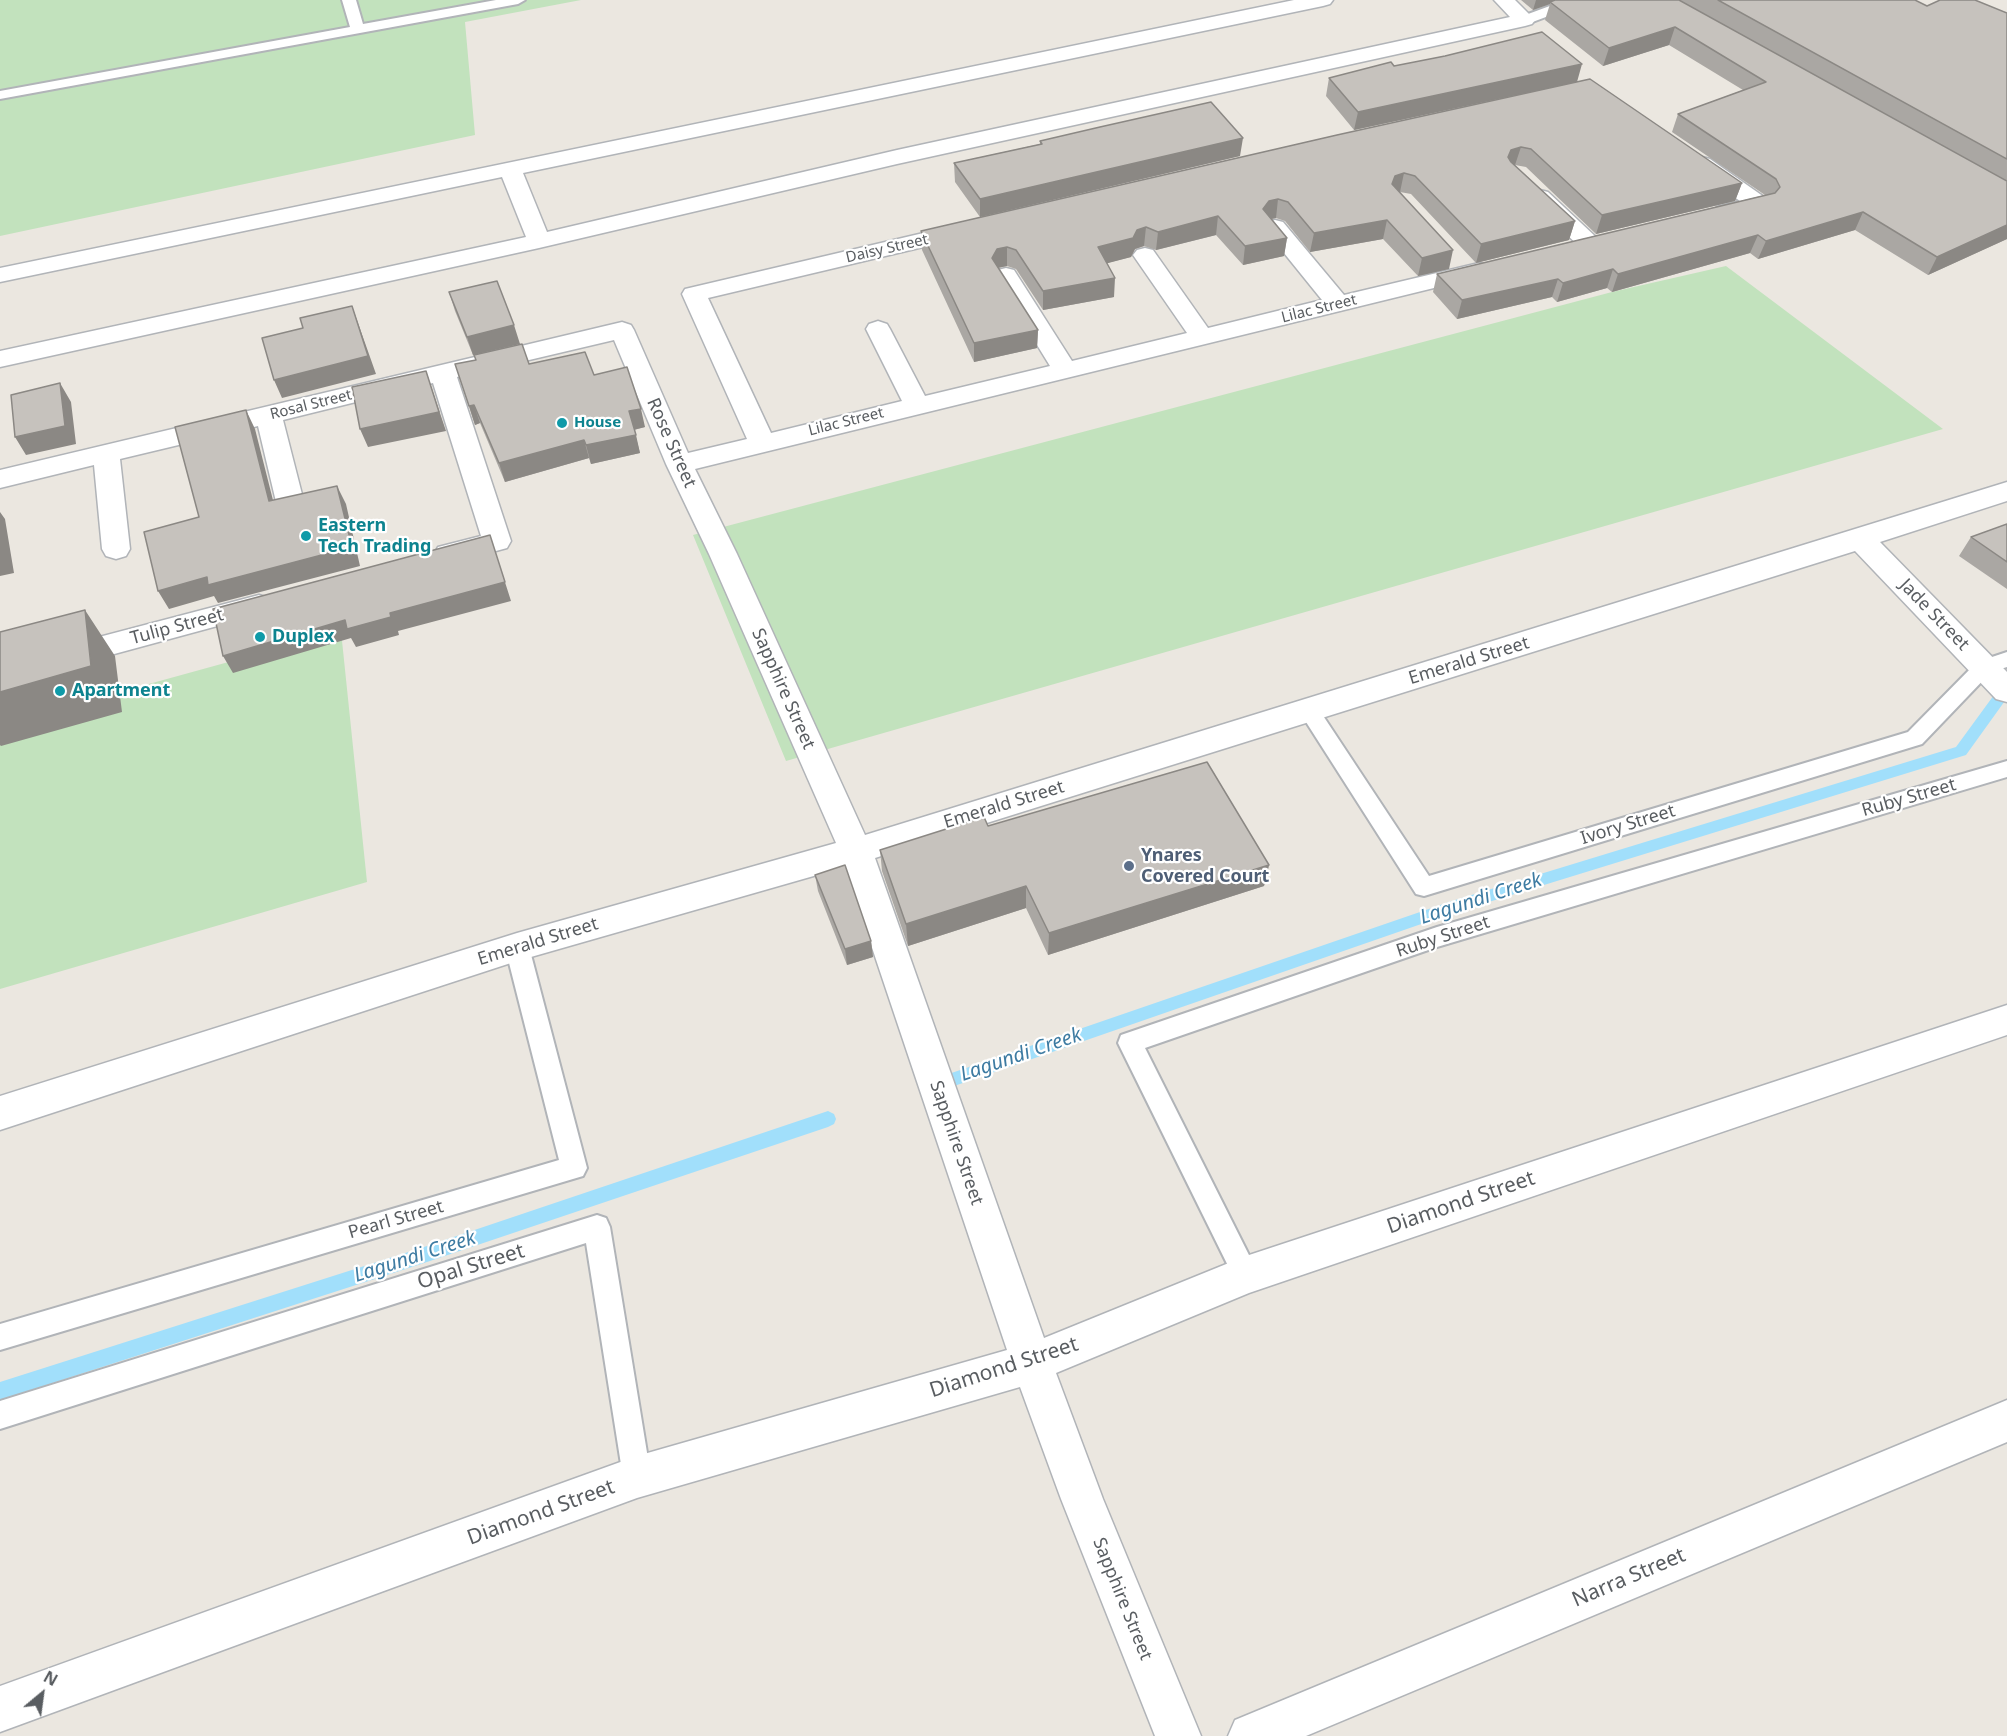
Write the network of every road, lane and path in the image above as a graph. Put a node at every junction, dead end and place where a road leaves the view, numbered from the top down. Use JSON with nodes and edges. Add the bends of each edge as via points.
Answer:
{"nodes":[{"id":1,"x":348,"y":0,"type":"edge"},
{"id":2,"x":518,"y":0,"type":"edge"},
{"id":3,"x":1323,"y":0,"type":"edge"},
{"id":4,"x":1504,"y":0,"type":"edge"},
{"id":5,"x":1578,"y":0,"type":"edge"},
{"id":6,"x":1525,"y":20,"type":"junction"},
{"id":7,"x":357,"y":28,"type":"junction"},
{"id":8,"x":0,"y":95,"type":"edge"},
{"id":9,"x":1686,"y":153,"type":"edge"},
{"id":10,"x":510,"y":168,"type":"junction"},
{"id":11,"x":1524,"y":182,"type":"edge"},
{"id":12,"x":1702,"y":217,"type":"edge"},
{"id":13,"x":984,"y":226,"type":"edge"},
{"id":14,"x":1275,"y":227,"type":"edge"},
{"id":15,"x":539,"y":241,"type":"junction"},
{"id":16,"x":1589,"y":243,"type":"edge"},
{"id":17,"x":1145,"y":255,"type":"dead end"},
{"id":18,"x":1501,"y":265,"type":"edge"},
{"id":19,"x":0,"y":275,"type":"edge"},
{"id":20,"x":1006,"y":275,"type":"edge"},
{"id":21,"x":1338,"y":304,"type":"junction"},
{"id":22,"x":878,"y":329,"type":"dead end"},
{"id":23,"x":622,"y":330,"type":"joint"},
{"id":24,"x":1202,"y":337,"type":"junction"},
{"id":25,"x":0,"y":359,"type":"edge"},
{"id":26,"x":1065,"y":369,"type":"junction"},
{"id":27,"x":443,"y":374,"type":"junction"},
{"id":28,"x":917,"y":405,"type":"junction"},
{"id":29,"x":269,"y":416,"type":"junction"},
{"id":30,"x":762,"y":442,"type":"junction"},
{"id":31,"x":106,"y":453,"type":"junction"},
{"id":32,"x":679,"y":464,"type":"junction"},
{"id":33,"x":0,"y":479,"type":"edge"},
{"id":34,"x":2007,"y":491,"type":"edge"},
{"id":35,"x":291,"y":506,"type":"edge"},
{"id":36,"x":1860,"y":539,"type":"junction"},
{"id":37,"x":116,"y":549,"type":"dead end"},
{"id":38,"x":723,"y":554,"type":"joint"},
{"id":39,"x":428,"y":559,"type":"edge"},
{"id":40,"x":289,"y":596,"type":"edge"},
{"id":41,"x":1996,"y":663,"type":"edge"},
{"id":42,"x":0,"y":674,"type":"edge"},
{"id":43,"x":2007,"y":691,"type":"edge"},
{"id":44,"x":1309,"y":711,"type":"junction"},
{"id":45,"x":2007,"y":769,"type":"edge"},
{"id":46,"x":856,"y":851,"type":"junction"},
{"id":47,"x":517,"y":947,"type":"junction"},
{"id":48,"x":2007,"y":1020,"type":"edge"},
{"id":49,"x":0,"y":1113,"type":"edge"},
{"id":50,"x":1246,"y":1275,"type":"junction"},
{"id":51,"x":0,"y":1337,"type":"edge"},
{"id":52,"x":1032,"y":1363,"type":"junction"},
{"id":53,"x":0,"y":1415,"type":"edge"},
{"id":54,"x":2007,"y":1421,"type":"edge"},
{"id":55,"x":638,"y":1478,"type":"junction"},
{"id":56,"x":0,"y":1709,"type":"edge"},
{"id":57,"x":1178,"y":1736,"type":"edge"},
{"id":58,"x":1251,"y":1736,"type":"edge"}],
"edges":[{"from":1,"to":7,"type":"lane"},
{"from":2,"to":7,"type":"lane"},
{"from":3,"to":10,"type":"street"},
{"from":4,"to":6,"type":"street"},
{"from":5,"to":6,"type":"lane"},
{"from":6,"to":15,"type":"street","via":[[897,157]]},
{"from":7,"to":8,"type":"lane"},
{"from":9,"to":12,"type":"street","via":[[1759,204]]},
{"from":10,"to":15,"type":"street"},
{"from":10,"to":19,"type":"street"},
{"from":11,"to":16,"type":"street"},
{"from":13,"to":30,"type":"street","name":"Daisy Street","via":[[694,294]]},
{"from":14,"to":21,"type":"street"},
{"from":15,"to":25,"type":"street"},
{"from":17,"to":24,"type":"street"},
{"from":18,"to":21,"type":"street","name":"Lilac Street","via":[[1461,264]]},
{"from":20,"to":26,"type":"street"},
{"from":21,"to":24,"type":"street","name":"Lilac Street"},
{"from":22,"to":28,"type":"street"},
{"from":23,"to":27,"type":"street","name":"Rosal Street"},
{"from":23,"to":32,"type":"street","name":"Rose Street"},
{"from":24,"to":26,"type":"street","name":"Lilac Street"},
{"from":26,"to":28,"type":"street","name":"Lilac Street"},
{"from":27,"to":29,"type":"street","name":"Rosal Street"},
{"from":27,"to":39,"type":"street","via":[[497,541]]},
{"from":28,"to":30,"type":"street","name":"Lilac Street"},
{"from":29,"to":31,"type":"street","name":"Rosal Street"},
{"from":29,"to":35,"type":"street"},
{"from":30,"to":32,"type":"street","name":"Lilac Street"},
{"from":31,"to":33,"type":"street","name":"Rosal Street"},
{"from":31,"to":37,"type":"street"},
{"from":32,"to":38,"type":"street","name":"Rose Street"},
{"from":34,"to":36,"type":"street","name":"Emerald Street"},
{"from":36,"to":41,"type":"street","name":"Jade Street"},
{"from":36,"to":44,"type":"street","name":"Emerald Street"},
{"from":38,"to":46,"type":"street","name":"Sapphire Street"},
{"from":40,"to":42,"type":"street","name":"Tulip Street"},
{"from":41,"to":43,"type":"street","name":"Jade Street"},
{"from":41,"to":44,"type":"lane","name":"Ivory Street","via":[[1915,738],[1424,887]]},
{"from":44,"to":46,"type":"street","name":"Emerald Street"},
{"from":45,"to":50,"type":"lane","name":"Ruby Street","via":[[1437,937],[1130,1043]]},
{"from":46,"to":47,"type":"street","name":"Emerald Street"},
{"from":46,"to":52,"type":"street","name":"Sapphire Street"},
{"from":47,"to":49,"type":"street","name":"Emerald Street"},
{"from":47,"to":51,"type":"lane","name":"Pearl Street","via":[[574,1168]]},
{"from":48,"to":50,"type":"street","name":"Diamond Street"},
{"from":50,"to":52,"type":"street","name":"Diamond Street"},
{"from":52,"to":55,"type":"street","name":"Diamond Street"},
{"from":52,"to":57,"type":"street","name":"Sapphire Street","via":[[1082,1499]]},
{"from":53,"to":55,"type":"lane","name":"Opal Street","via":[[597,1227]]},
{"from":54,"to":58,"type":"street","name":"Narra Street"},
{"from":55,"to":56,"type":"street","name":"Diamond Street"}]}
